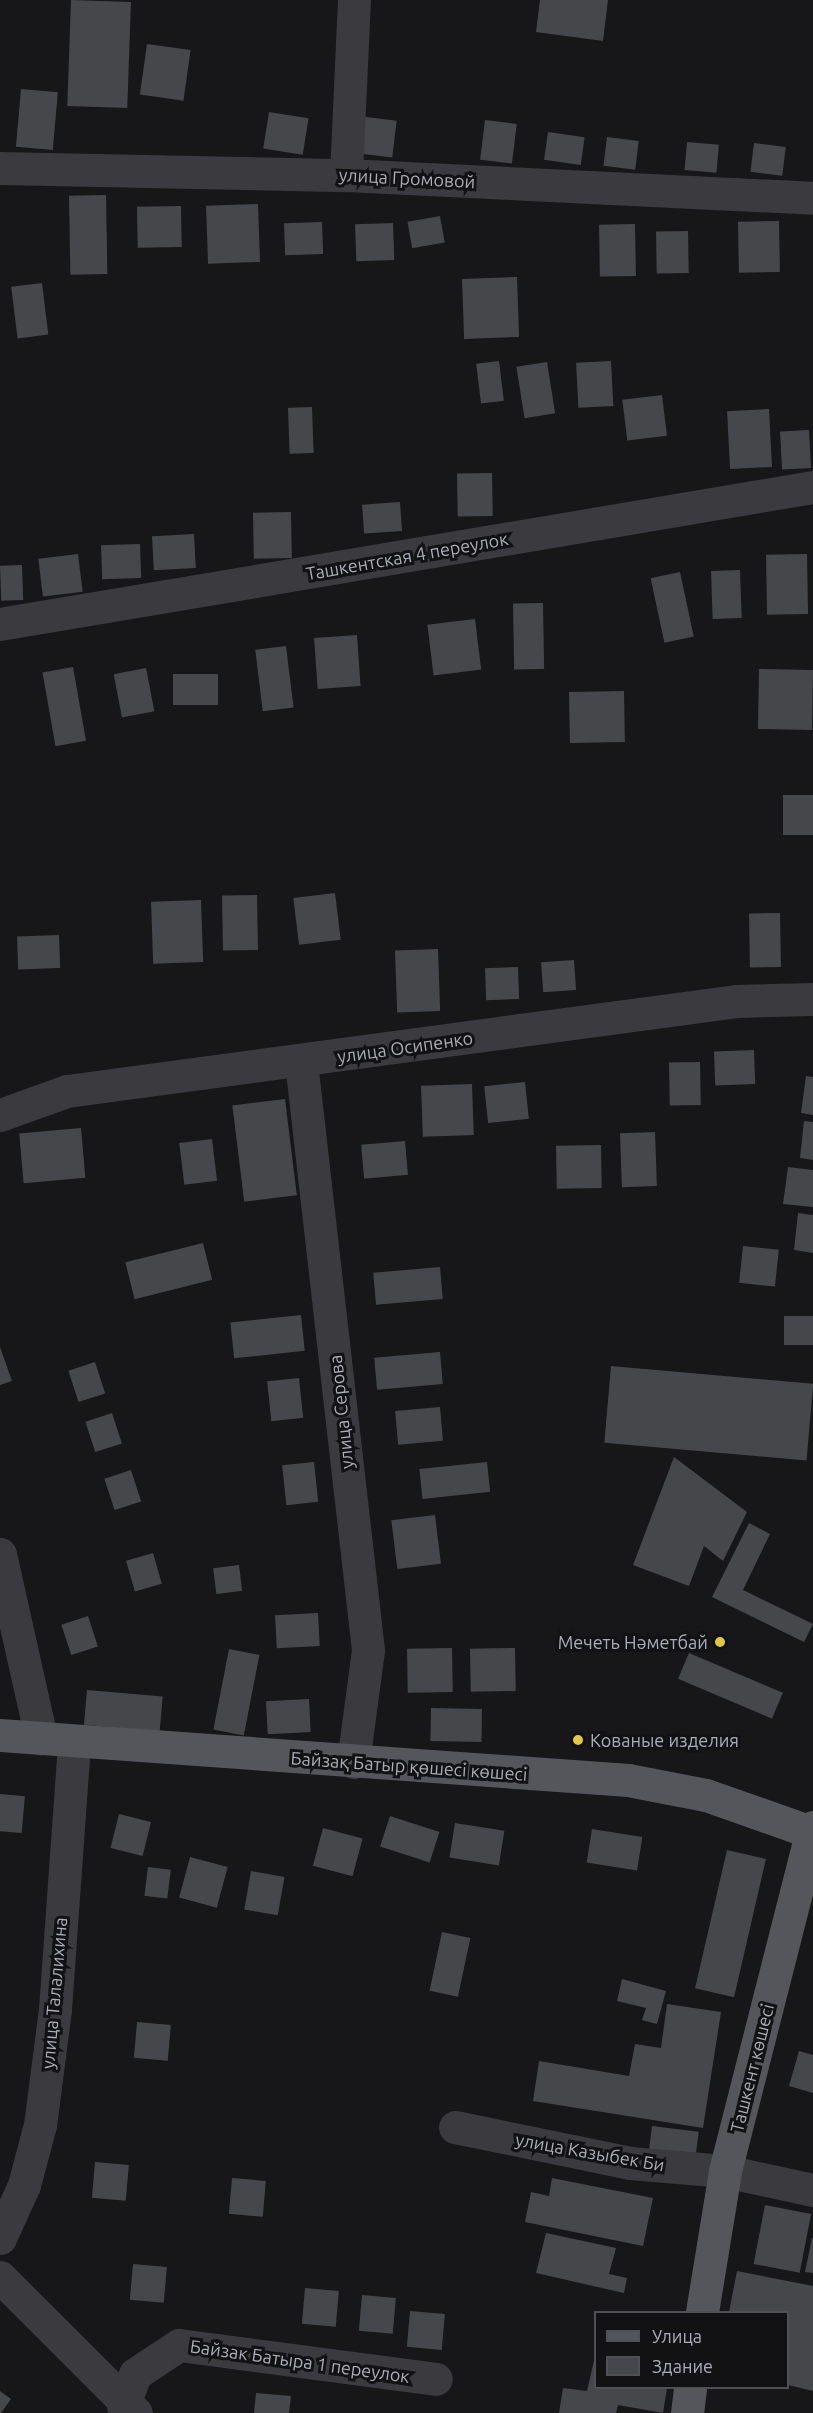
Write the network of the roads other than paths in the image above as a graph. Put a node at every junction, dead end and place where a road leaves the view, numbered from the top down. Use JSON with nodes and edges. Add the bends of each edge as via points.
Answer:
{"nodes":[{"id":1,"x":354,"y":0,"type":"edge"},
{"id":2,"x":0,"y":168,"type":"edge"},
{"id":3,"x":346,"y":175,"type":"junction"},
{"id":4,"x":813,"y":198,"type":"edge"},
{"id":5,"x":813,"y":487,"type":"edge"},
{"id":6,"x":0,"y":624,"type":"edge"},
{"id":7,"x":813,"y":999,"type":"edge"},
{"id":8,"x":301,"y":1062,"type":"junction"},
{"id":9,"x":0,"y":1115,"type":"edge"},
{"id":10,"x":0,"y":1554,"type":"edge"},
{"id":11,"x":0,"y":1735,"type":"edge"},
{"id":12,"x":41,"y":1738,"type":"junction"},
{"id":13,"x":74,"y":1742,"type":"junction"},
{"id":14,"x":354,"y":1762,"type":"junction"},
{"id":15,"x":812,"y":1831,"type":"edge"},
{"id":16,"x":455,"y":2127,"type":"dead end"},
{"id":17,"x":725,"y":2171,"type":"junction"},
{"id":18,"x":813,"y":2190,"type":"edge"},
{"id":19,"x":0,"y":2238,"type":"edge"},
{"id":20,"x":0,"y":2277,"type":"edge"},
{"id":21,"x":702,"y":2311,"type":"edge"},
{"id":22,"x":436,"y":2379,"type":"dead end"},
{"id":23,"x":690,"y":2389,"type":"edge"},
{"id":24,"x":130,"y":2409,"type":"edge"},
{"id":25,"x":687,"y":2413,"type":"edge"}],
"edges":[{"from":1,"to":3,"type":"street"},
{"from":2,"to":3,"type":"street","name":"улица Громовой"},
{"from":3,"to":4,"type":"street","name":"улица Громовой"},
{"from":5,"to":6,"type":"street","name":"Ташкентская 4 переулок"},
{"from":7,"to":8,"type":"street","name":"улица Осипенко","via":[[736,1001]]},
{"from":8,"to":9,"type":"street","name":"улица Осипенко","via":[[67,1091]]},
{"from":8,"to":14,"type":"street","name":"улица Серова","via":[[368,1650]]},
{"from":10,"to":12,"type":"street"},
{"from":11,"to":12,"type":"main road","name":"Байзақ Батыр қөшесі көшесі"},
{"from":12,"to":13,"type":"main road","name":"Байзақ Батыр қөшесі көшесі"},
{"from":13,"to":14,"type":"main road","name":"Байзақ Батыр қөшесі көшесі"},
{"from":13,"to":19,"type":"street","name":"улица Талалихина","via":[[56,2009],[40,2125],[24,2185]]},
{"from":14,"to":15,"type":"main road","name":"Байзақ Батыр қөшесі көшесі","via":[[628,1780],[706,1795]]},
{"from":15,"to":17,"type":"main road","name":"Ташкент көшесі"},
{"from":16,"to":17,"type":"street","name":"улица Казыбек Би","via":[[630,2163]]},
{"from":17,"to":18,"type":"street","name":"улица Казыбек Би"},
{"from":17,"to":21,"type":"main road","name":"Ташкент көшесі"},
{"from":20,"to":24,"type":"street","name":"Байзак Батыра 1 переулок"},
{"from":22,"to":24,"type":"street","name":"Байзак Батыра 1 переулок","via":[[179,2345],[135,2374]]},
{"from":23,"to":25,"type":"main road"}]}
